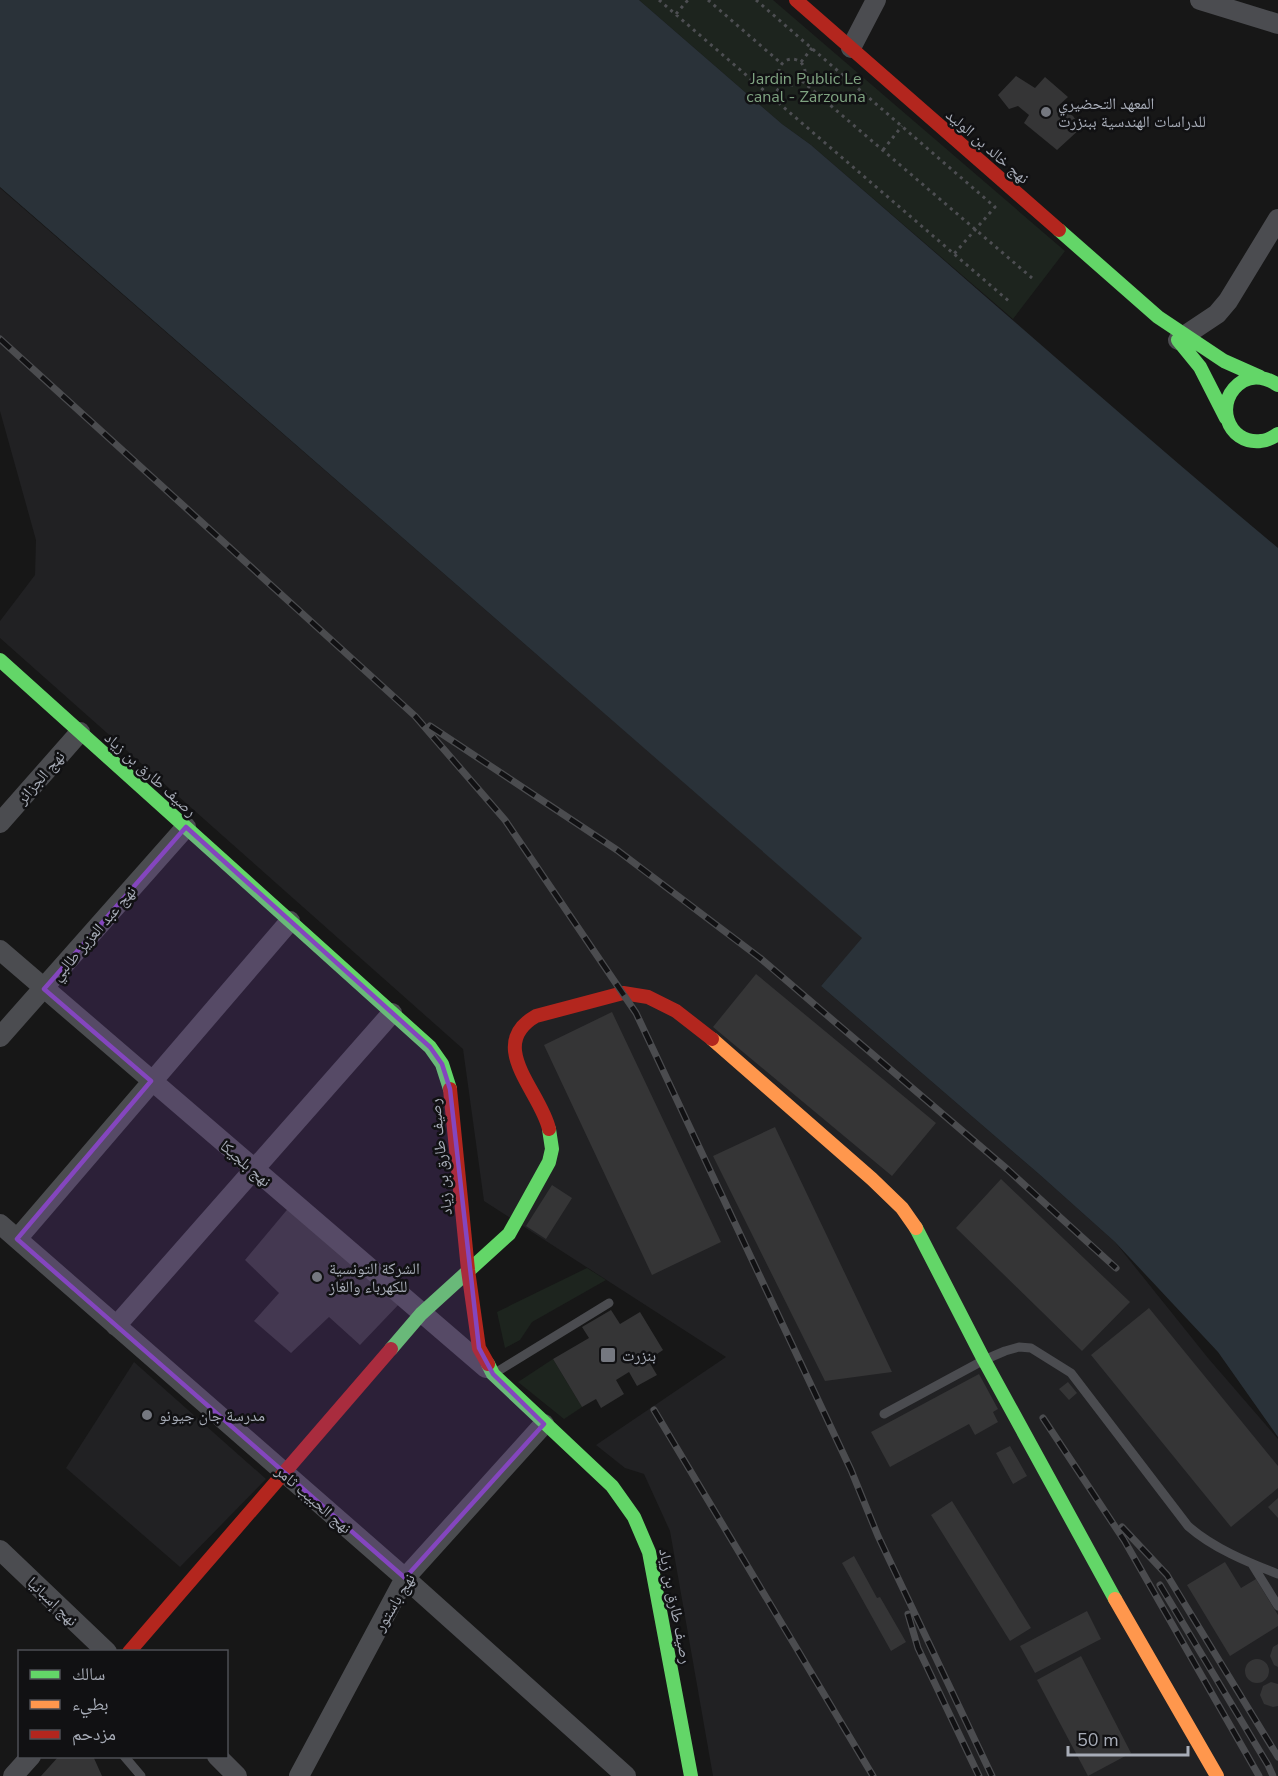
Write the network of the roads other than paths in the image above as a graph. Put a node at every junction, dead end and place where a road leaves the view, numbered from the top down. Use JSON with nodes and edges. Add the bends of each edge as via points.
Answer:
{"nodes":[{"id":1,"x":796,"y":0,"type":"edge"},
{"id":2,"x":876,"y":0,"type":"edge"},
{"id":3,"x":1200,"y":0,"type":"edge"},
{"id":4,"x":1278,"y":24,"type":"edge"},
{"id":5,"x":851,"y":48,"type":"junction"},
{"id":6,"x":1278,"y":219,"type":"edge"},
{"id":7,"x":1181,"y":337,"type":"junction"},
{"id":8,"x":1260,"y":377,"type":"junction"},
{"id":9,"x":1277,"y":383,"type":"edge"},
{"id":10,"x":1226,"y":418,"type":"junction"},
{"id":11,"x":1278,"y":434,"type":"edge"},
{"id":12,"x":0,"y":660,"type":"edge"},
{"id":13,"x":80,"y":732,"type":"junction"},
{"id":14,"x":0,"y":823,"type":"edge"},
{"id":15,"x":186,"y":827,"type":"junction"},
{"id":16,"x":290,"y":921,"type":"junction"},
{"id":17,"x":0,"y":950,"type":"edge"},
{"id":18,"x":44,"y":989,"type":"junction"},
{"id":19,"x":392,"y":1013,"type":"junction"},
{"id":20,"x":0,"y":1038,"type":"edge"},
{"id":21,"x":151,"y":1081,"type":"junction"},
{"id":22,"x":253,"y":1169,"type":"junction"},
{"id":23,"x":0,"y":1224,"type":"edge"},
{"id":24,"x":16,"y":1239,"type":"junction"},
{"id":25,"x":468,"y":1270,"type":"junction"},
{"id":26,"x":609,"y":1304,"type":"dead end"},
{"id":27,"x":421,"y":1314,"type":"junction"},
{"id":28,"x":116,"y":1326,"type":"junction"},
{"id":29,"x":984,"y":1360,"type":"junction"},
{"id":30,"x":493,"y":1374,"type":"junction"},
{"id":31,"x":884,"y":1414,"type":"dead end"},
{"id":32,"x":544,"y":1424,"type":"junction"},
{"id":33,"x":283,"y":1472,"type":"junction"},
{"id":34,"x":0,"y":1550,"type":"edge"},
{"id":35,"x":1252,"y":1564,"type":"junction"},
{"id":36,"x":1278,"y":1574,"type":"edge"},
{"id":37,"x":405,"y":1578,"type":"junction"},
{"id":38,"x":1278,"y":1606,"type":"edge"},
{"id":39,"x":104,"y":1650,"type":"edge"},
{"id":40,"x":131,"y":1650,"type":"edge"},
{"id":41,"x":29,"y":1758,"type":"edge"},
{"id":42,"x":126,"y":1758,"type":"edge"},
{"id":43,"x":219,"y":1758,"type":"edge"},
{"id":44,"x":13,"y":1776,"type":"edge"},
{"id":45,"x":141,"y":1776,"type":"edge"},
{"id":46,"x":237,"y":1776,"type":"edge"},
{"id":47,"x":299,"y":1776,"type":"edge"},
{"id":48,"x":626,"y":1776,"type":"edge"},
{"id":49,"x":692,"y":1776,"type":"edge"},
{"id":50,"x":1217,"y":1776,"type":"edge"}],
"edges":[{"from":1,"to":5,"type":"street","name":"نهج خالد بن الوليد"},
{"from":2,"to":5,"type":"street"},
{"from":3,"to":4,"type":"street"},
{"from":5,"to":7,"type":"street","name":"نهج خالد بن الوليد"},
{"from":6,"to":7,"type":"street","via":[[1228,302]]},
{"from":7,"to":8,"type":"street","name":"نهج خالد بن الوليد"},
{"from":7,"to":10,"type":"street","name":"نهج خالد بن الوليد"},
{"from":8,"to":9,"type":"street","name":"نهج خالد بن الوليد"},
{"from":8,"to":10,"type":"street","via":[[1240,382],[1232,389],[1227,398]]},
{"from":10,"to":11,"type":"street","name":"نهج خالد بن الوليد","via":[[1230,428],[1245,440],[1265,441]]},
{"from":12,"to":13,"type":"street","name":"رصيف طارق بن زياد"},
{"from":13,"to":14,"type":"street","name":"نهج الجزائر"},
{"from":13,"to":15,"type":"street","name":"رصيف طارق بن زياد"},
{"from":15,"to":16,"type":"street","name":"رصيف طارق بن زياد"},
{"from":15,"to":18,"type":"street","name":"نهج عبد العزيز طالبي"},
{"from":16,"to":19,"type":"street","name":"رصيف طارق بن زياد"},
{"from":16,"to":21,"type":"street"},
{"from":17,"to":18,"type":"street","name":"نهج بلجيكا"},
{"from":18,"to":20,"type":"street","name":"نهج عبد العزيز طالبي"},
{"from":18,"to":21,"type":"street","name":"نهج بلجيكا"},
{"from":19,"to":22,"type":"street"},
{"from":19,"to":25,"type":"street","name":"رصيف طارق بن زياد","via":[[442,1064],[450,1089]]},
{"from":21,"to":22,"type":"street","name":"نهج بلجيكا"},
{"from":21,"to":24,"type":"street"},
{"from":22,"to":27,"type":"street","name":"نهج بلجيكا"},
{"from":22,"to":28,"type":"street"},
{"from":23,"to":24,"type":"street","name":"نهج الحبيب ثامر"},
{"from":24,"to":28,"type":"street","name":"نهج الحبيب ثامر"},
{"from":25,"to":27,"type":"street"},
{"from":25,"to":29,"type":"street","via":[[513,1228],[549,1162],[552,1149],[548,1125],[514,1055],[517,1033],[532,1017],[543,1013],[623,993],[648,997],[676,1011],[708,1035],[902,1208],[920,1234]]},
{"from":25,"to":30,"type":"street","name":"رصيف طارق بن زياد","via":[[480,1348]]},
{"from":26,"to":30,"type":"lane"},
{"from":27,"to":30,"type":"street","name":"نهج بلجيكا"},
{"from":27,"to":33,"type":"street"},
{"from":28,"to":33,"type":"street","name":"نهج الحبيب ثامر"},
{"from":29,"to":31,"type":"lane"},
{"from":29,"to":35,"type":"lane","via":[[1005,1350],[1031,1348],[1071,1373],[1188,1526]]},
{"from":29,"to":50,"type":"street"},
{"from":30,"to":32,"type":"street","name":"رصيف طارق بن زياد"},
{"from":32,"to":37,"type":"street","name":"نهج باستور"},
{"from":32,"to":49,"type":"street","name":"رصيف طارق بن زياد","via":[[612,1486],[644,1535]]},
{"from":33,"to":37,"type":"street","name":"نهج الحبيب ثامر"},
{"from":33,"to":40,"type":"street"},
{"from":34,"to":39,"type":"street","name":"نهج إسبانيا"},
{"from":35,"to":36,"type":"lane"},
{"from":35,"to":38,"type":"lane"},
{"from":37,"to":47,"type":"street","name":"نهج باستور"},
{"from":37,"to":48,"type":"street","name":"نهج الحبيب ثامر"},
{"from":41,"to":44,"type":"street"},
{"from":42,"to":45,"type":"lane"},
{"from":43,"to":46,"type":"street"}]}
